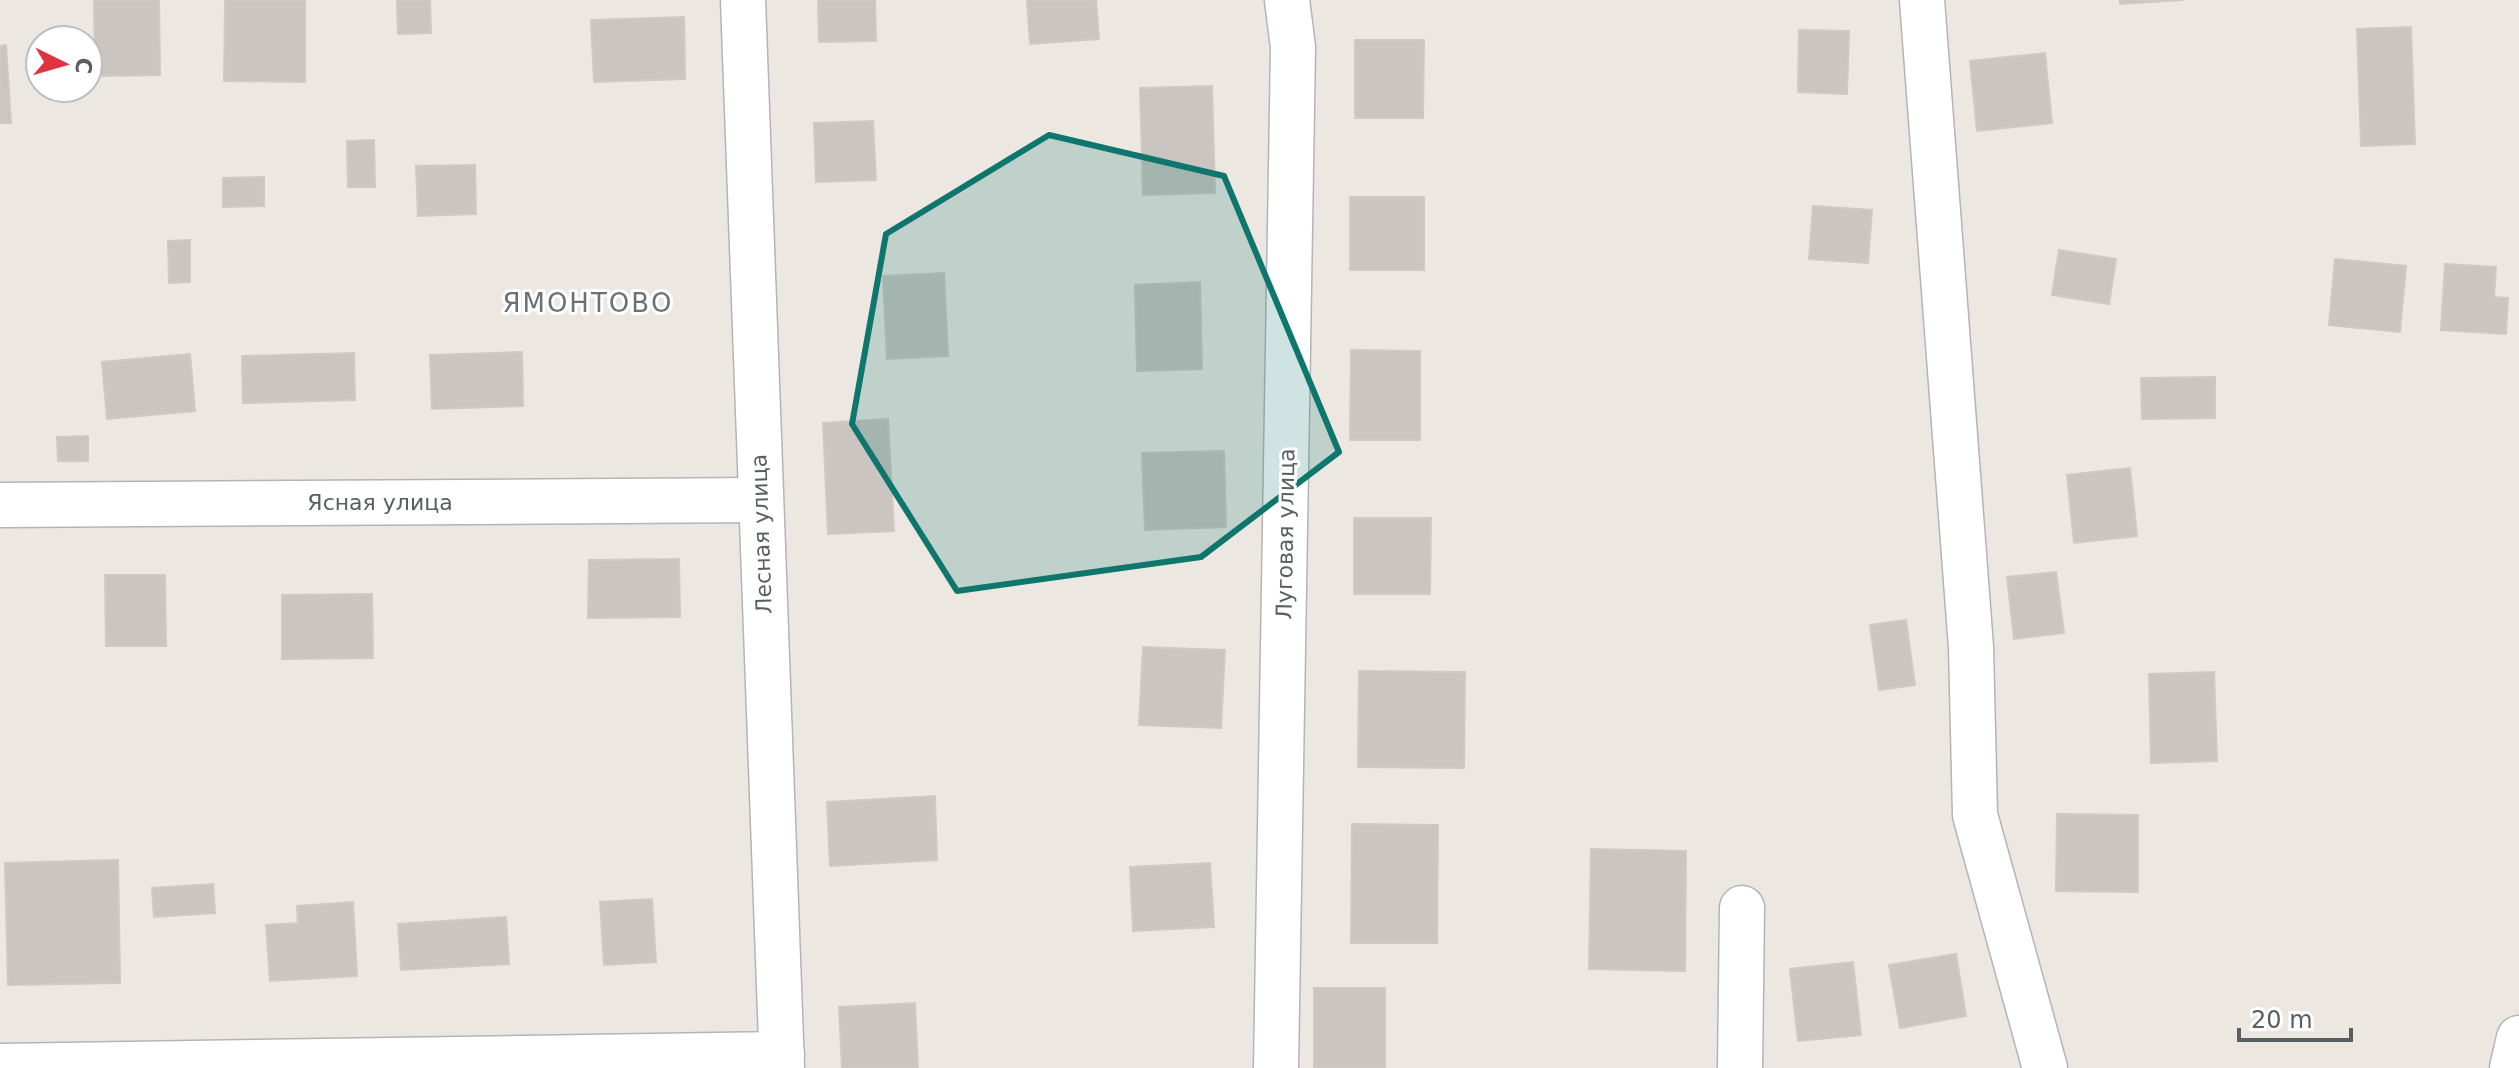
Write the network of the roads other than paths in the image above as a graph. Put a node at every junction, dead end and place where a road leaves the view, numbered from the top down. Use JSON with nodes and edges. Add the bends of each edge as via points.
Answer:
{"nodes":[{"id":1,"x":743,"y":0,"type":"edge"},
{"id":2,"x":1287,"y":0,"type":"edge"},
{"id":3,"x":1922,"y":0,"type":"edge"},
{"id":4,"x":760,"y":500,"type":"junction"},
{"id":5,"x":1,"y":505,"type":"edge"},
{"id":6,"x":1742,"y":908,"type":"dead end"},
{"id":7,"x":2519,"y":1038,"type":"edge"},
{"id":8,"x":782,"y":1061,"type":"edge"},
{"id":9,"x":0,"y":1066,"type":"edge"},
{"id":10,"x":1276,"y":1068,"type":"edge"},
{"id":11,"x":1740,"y":1068,"type":"edge"},
{"id":12,"x":2045,"y":1068,"type":"edge"},
{"id":13,"x":2512,"y":1068,"type":"edge"}],
"edges":[{"from":1,"to":4,"type":"street","name":"Лесная улица"},
{"from":2,"to":10,"type":"street","name":"Луговая улица","via":[[1293,47]]},
{"from":3,"to":12,"type":"street","via":[[1971,647],[1975,815]]},
{"from":4,"to":5,"type":"street","name":"Ясная улица"},
{"from":4,"to":8,"type":"street","name":"Лесная улица"},
{"from":6,"to":11,"type":"street"},
{"from":7,"to":13,"type":"street"},
{"from":8,"to":9,"type":"street"}]}
